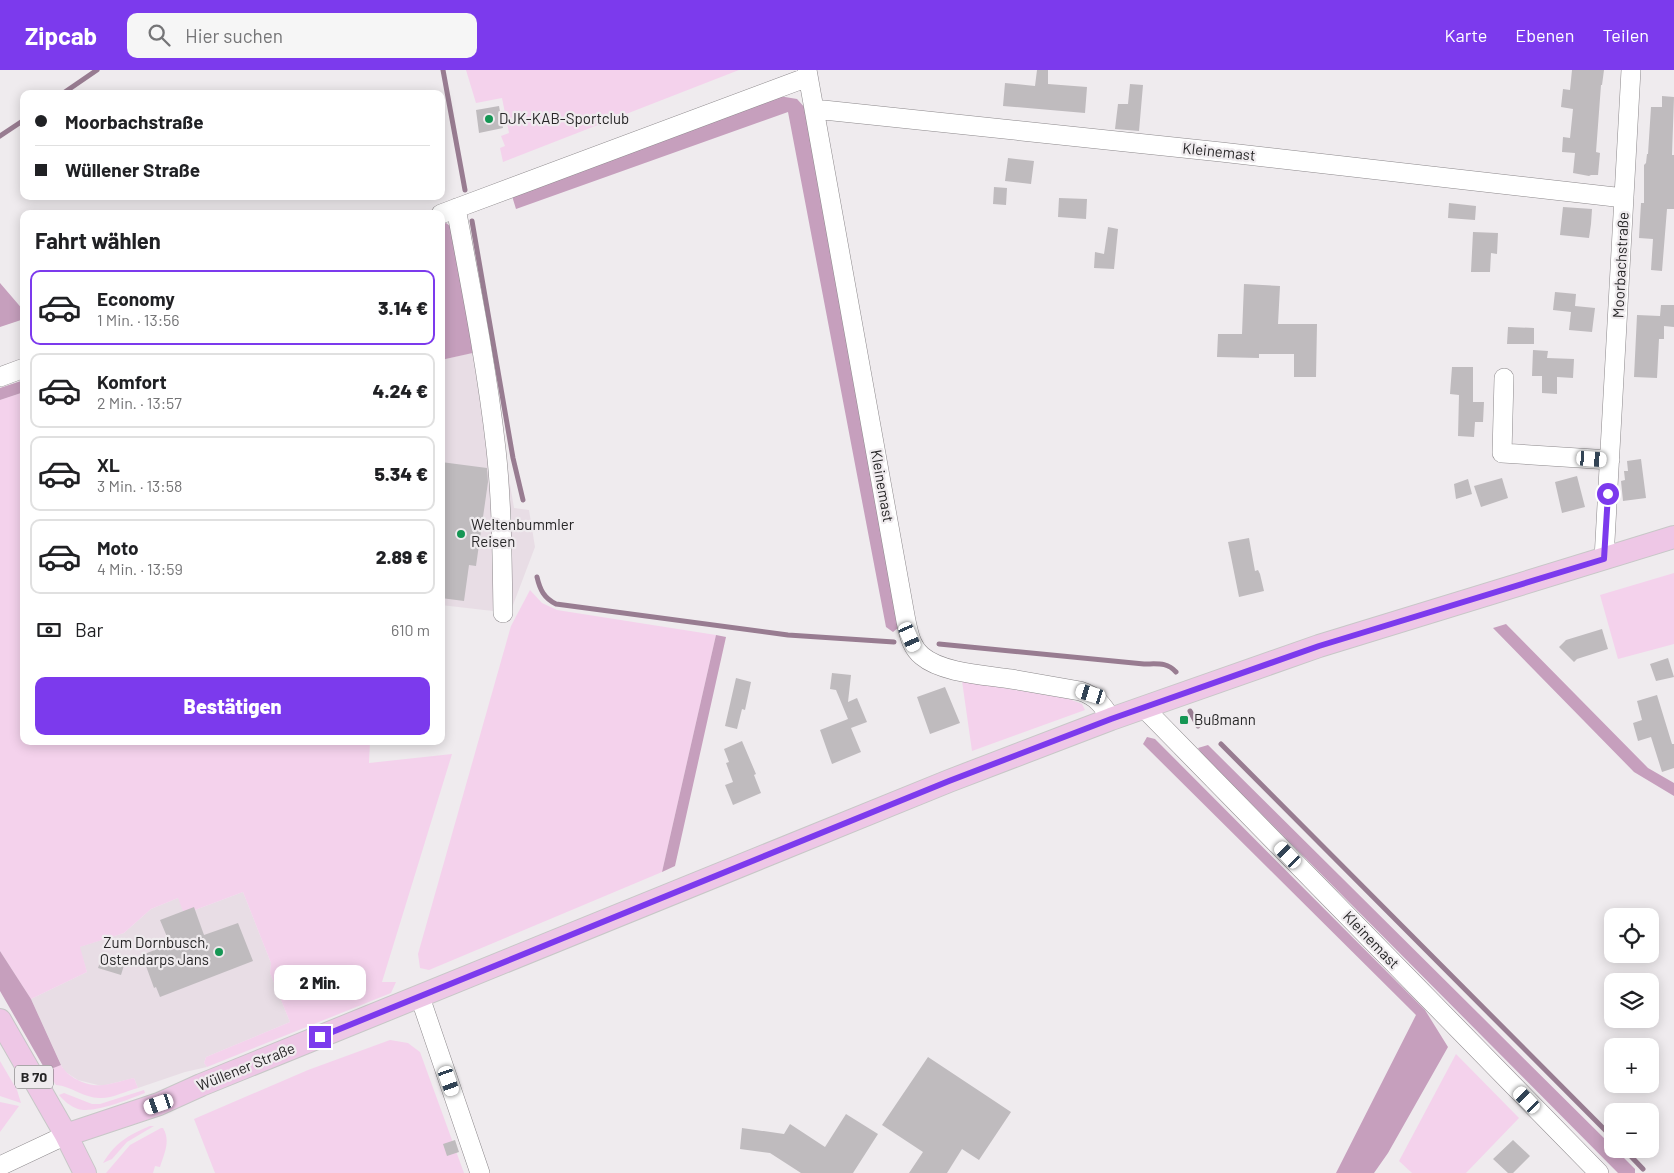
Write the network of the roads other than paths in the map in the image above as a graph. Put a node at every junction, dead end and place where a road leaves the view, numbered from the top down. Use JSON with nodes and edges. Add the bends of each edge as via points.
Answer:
{"nodes":[{"id":1,"x":1631,"y":70,"type":"edge"},
{"id":2,"x":807,"y":74,"type":"edge"},
{"id":3,"x":814,"y":109,"type":"junction"},
{"id":4,"x":1624,"y":198,"type":"junction"},
{"id":5,"x":449,"y":211,"type":"edge"},
{"id":6,"x":20,"y":370,"type":"edge"},
{"id":7,"x":0,"y":377,"type":"edge"},
{"id":8,"x":1504,"y":378,"type":"dead end"},
{"id":9,"x":1610,"y":460,"type":"junction"},
{"id":10,"x":1674,"y":537,"type":"edge"},
{"id":11,"x":1604,"y":559,"type":"junction"},
{"id":12,"x":503,"y":613,"type":"dead end"},
{"id":13,"x":1143,"y":707,"type":"junction"},
{"id":14,"x":1111,"y":719,"type":"junction"},
{"id":15,"x":420,"y":997,"type":"junction"},
{"id":16,"x":0,"y":1020,"type":"edge"},
{"id":17,"x":66,"y":1135,"type":"junction"},
{"id":18,"x":0,"y":1166,"type":"edge"},
{"id":19,"x":85,"y":1173,"type":"edge"},
{"id":20,"x":480,"y":1173,"type":"edge"},
{"id":21,"x":1599,"y":1173,"type":"edge"}],
"edges":[{"from":1,"to":4,"type":"street","name":"Moorbachstraße"},
{"from":2,"to":3,"type":"street","name":"Kleinemast"},
{"from":2,"to":5,"type":"street"},
{"from":3,"to":4,"type":"street","name":"Kleinemast"},
{"from":3,"to":14,"type":"street","name":"Kleinemast","via":[[906,621],[914,647],[930,662],[943,667],[1091,694]]},
{"from":4,"to":9,"type":"street","name":"Moorbachstraße"},
{"from":5,"to":12,"type":"street","via":[[480,339],[496,448]]},
{"from":6,"to":7,"type":"street"},
{"from":8,"to":9,"type":"street","via":[[1502,453]]},
{"from":9,"to":11,"type":"street","name":"Moorbachstraße"},
{"from":10,"to":11,"type":"main road","name":"Wüllener Straße"},
{"from":11,"to":13,"type":"main road","name":"Wüllener Straße","via":[[1319,646]]},
{"from":13,"to":14,"type":"main road","name":"Wüllener Straße"},
{"from":13,"to":21,"type":"street","name":"Kleinemast"},
{"from":14,"to":15,"type":"main road","name":"Wüllener Straße","via":[[949,781]]},
{"from":15,"to":17,"type":"main road","name":"Wüllener Straße","via":[[159,1104]]},
{"from":15,"to":20,"type":"street"},
{"from":16,"to":17,"type":"main road","number":"B 70"},
{"from":17,"to":18,"type":"street","name":"Wüllener Straße"},
{"from":17,"to":19,"type":"main road","number":"B 70"}]}
